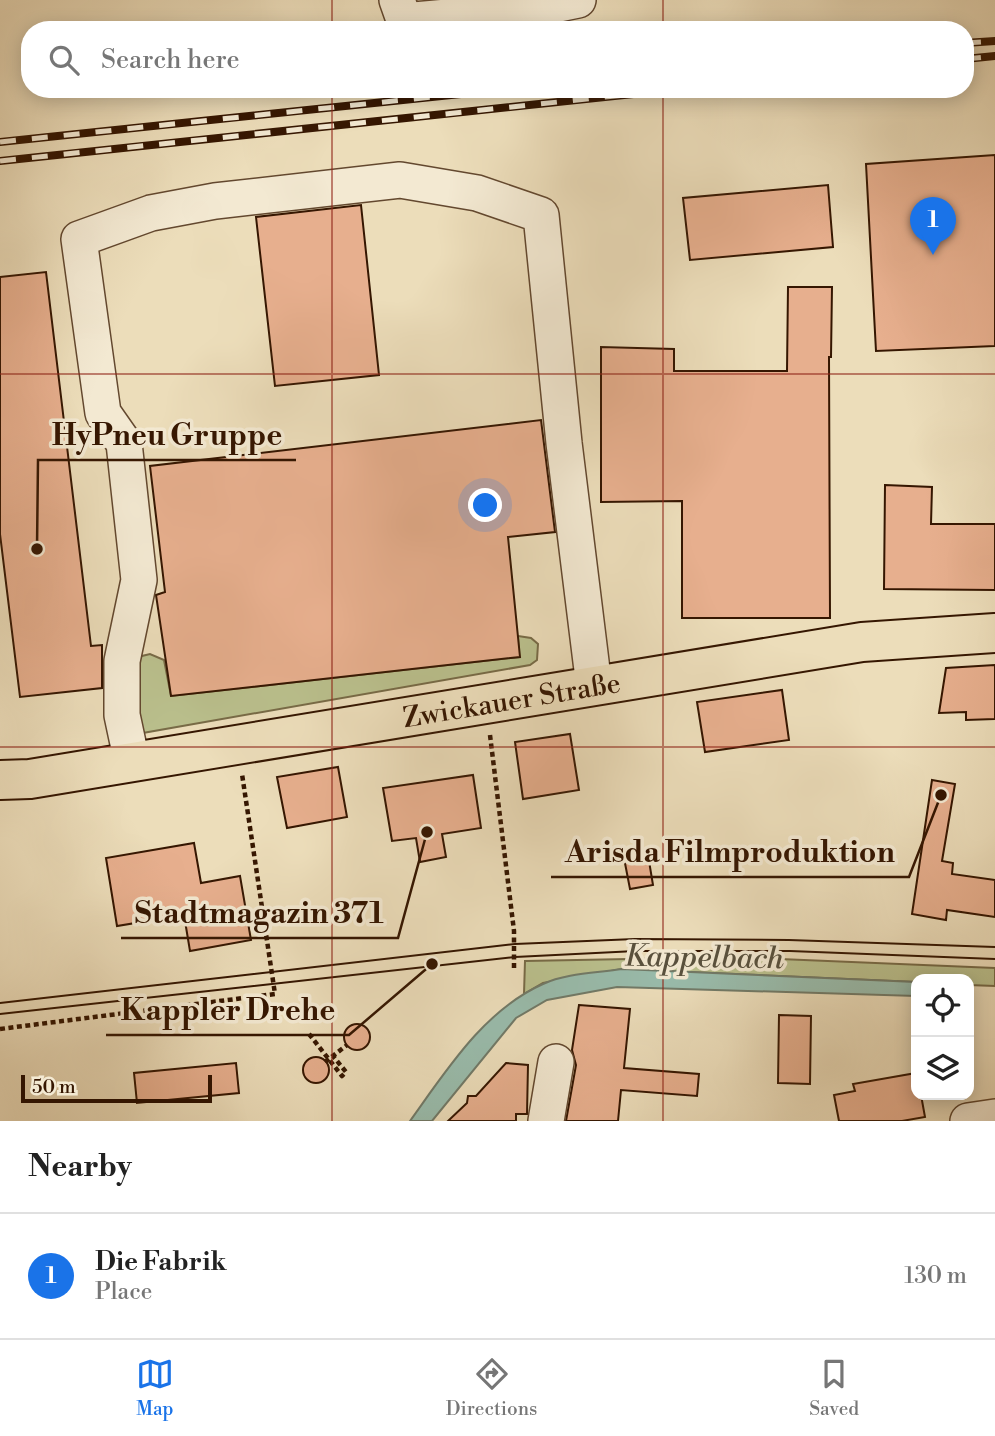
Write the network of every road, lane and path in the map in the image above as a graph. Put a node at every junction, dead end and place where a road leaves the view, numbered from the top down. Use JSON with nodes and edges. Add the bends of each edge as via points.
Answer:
{"nodes":[{"id":1,"x":397,"y":0,"type":"edge"},
{"id":2,"x":578,"y":0,"type":"edge"},
{"id":3,"x":995,"y":633,"type":"edge"},
{"id":4,"x":594,"y":686,"type":"junction"},
{"id":5,"x":486,"y":703,"type":"junction"},
{"id":6,"x":238,"y":743,"type":"junction"},
{"id":7,"x":132,"y":762,"type":"junction"},
{"id":8,"x":10,"y":785,"type":"edge"},
{"id":9,"x":514,"y":970,"type":"dead end"},
{"id":10,"x":0,"y":1029,"type":"edge"},
{"id":11,"x":309,"y":1034,"type":"dead end"},
{"id":12,"x":347,"y":1045,"type":"dead end"},
{"id":13,"x":333,"y":1056,"type":"junction"},
{"id":14,"x":326,"y":1062,"type":"dead end"},
{"id":15,"x":556,"y":1062,"type":"dead end"},
{"id":16,"x":995,"y":1117,"type":"edge"},
{"id":17,"x":546,"y":1121,"type":"edge"},
{"id":18,"x":968,"y":1121,"type":"edge"}],
"edges":[{"from":1,"to":2,"type":"street","via":[[403,17],[414,20],[534,9]]},
{"from":3,"to":4,"type":"main road","name":"Zwickauer Straße","via":[[862,642]]},
{"from":4,"to":5,"type":"main road","name":"Zwickauer Straße"},
{"from":4,"to":7,"type":"street","via":[[541,215],[477,193],[400,180],[215,201],[151,213],[79,239],[103,413],[124,443],[139,580],[122,661],[122,715]]},
{"from":5,"to":6,"type":"main road","name":"Zwickauer Straße"},
{"from":5,"to":9,"type":"path","via":[[514,931]]},
{"from":6,"to":7,"type":"main road","name":"Zwickauer Straße"},
{"from":6,"to":10,"type":"path","via":[[275,994]]},
{"from":7,"to":8,"type":"main road","name":"Zwickauer Straße"},
{"from":11,"to":13,"type":"path","via":[[342,1076],[346,1072]]},
{"from":12,"to":13,"type":"path","bridge":true},
{"from":13,"to":14,"type":"path","bridge":true},
{"from":15,"to":17,"type":"street"},
{"from":16,"to":18,"type":"street"}]}
